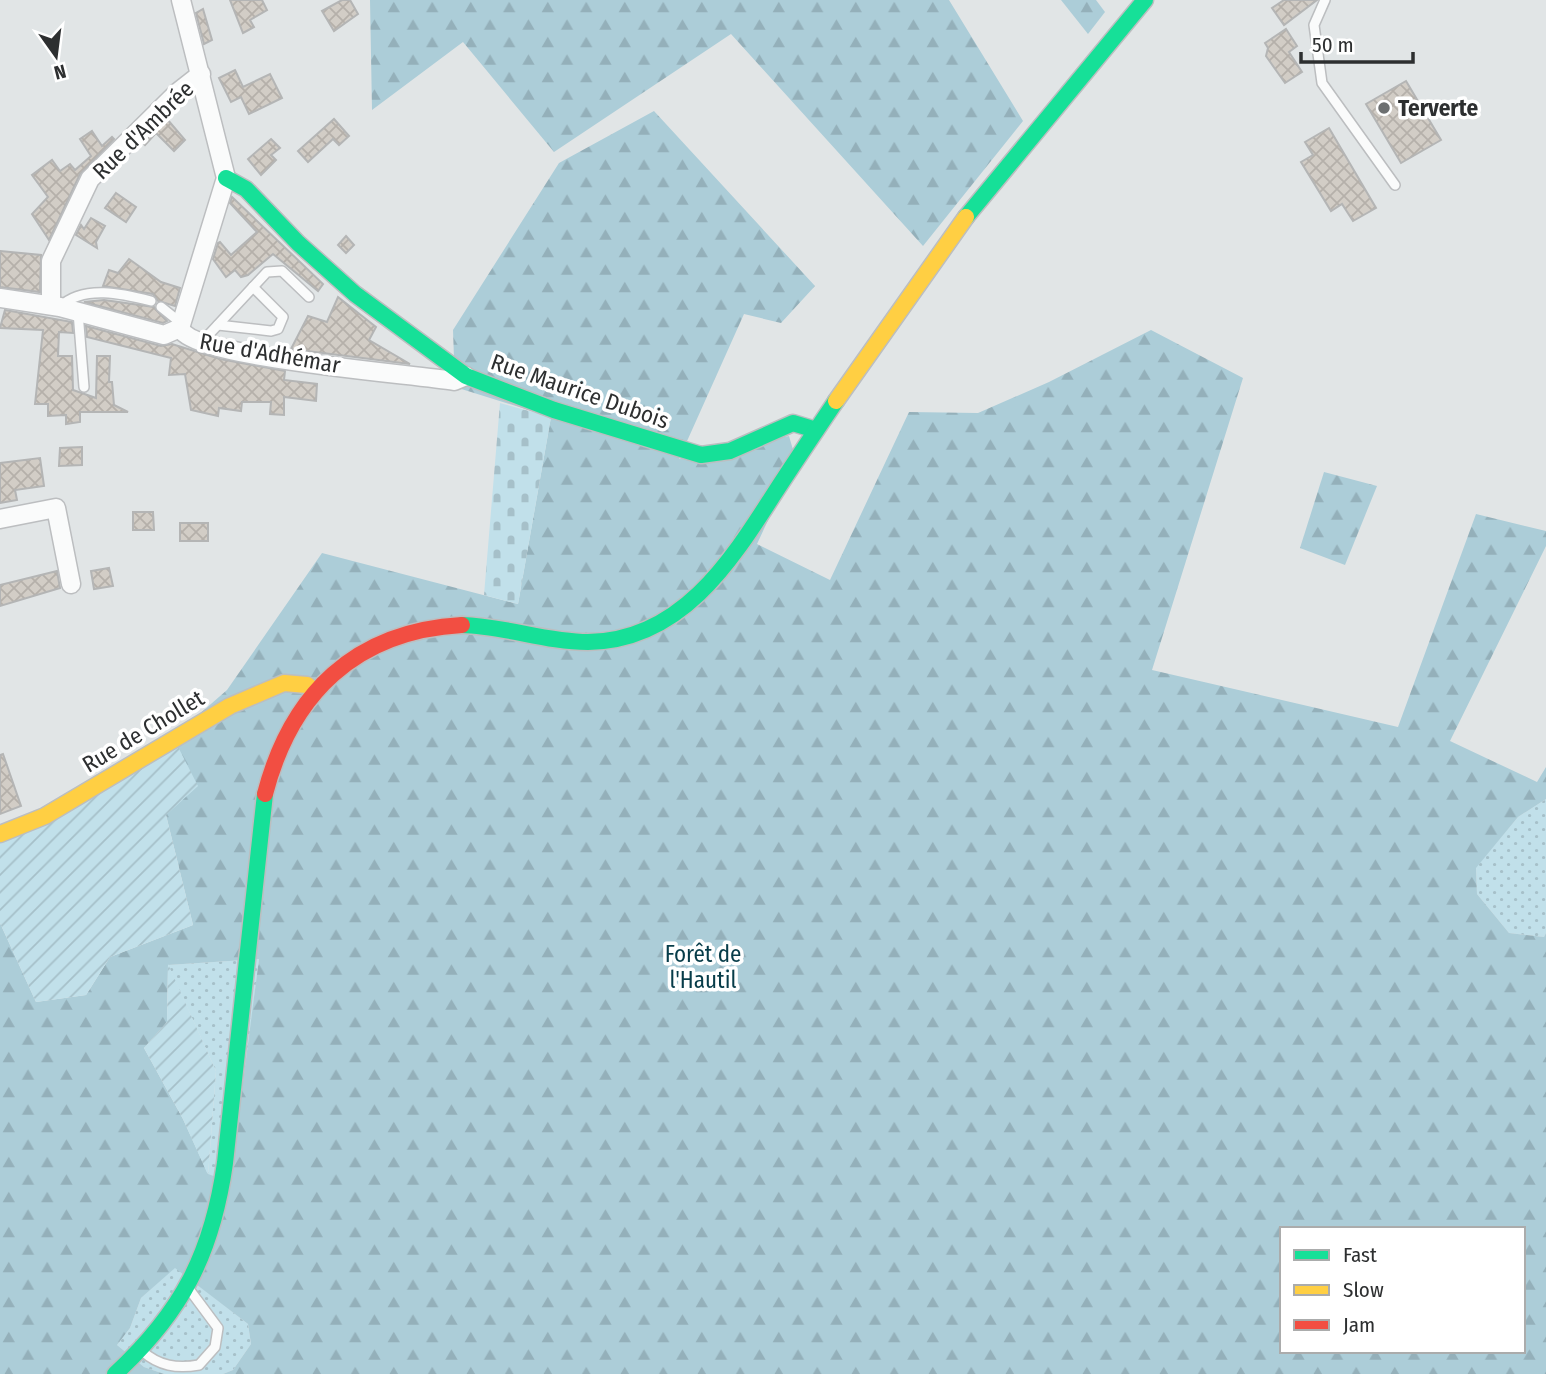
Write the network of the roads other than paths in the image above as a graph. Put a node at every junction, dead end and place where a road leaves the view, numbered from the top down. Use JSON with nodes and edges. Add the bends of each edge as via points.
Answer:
{"nodes":[{"id":1,"x":181,"y":0,"type":"edge"},
{"id":2,"x":1145,"y":0,"type":"edge"},
{"id":3,"x":1325,"y":0,"type":"edge"},
{"id":4,"x":201,"y":75,"type":"junction"},
{"id":5,"x":226,"y":178,"type":"junction"},
{"id":6,"x":1395,"y":185,"type":"dead end"},
{"id":7,"x":253,"y":287,"type":"junction"},
{"id":8,"x":309,"y":297,"type":"dead end"},
{"id":9,"x":0,"y":299,"type":"edge"},
{"id":10,"x":152,"y":301,"type":"dead end"},
{"id":11,"x":161,"y":307,"type":"dead end"},
{"id":12,"x":63,"y":308,"type":"junction"},
{"id":13,"x":218,"y":325,"type":"junction"},
{"id":14,"x":181,"y":326,"type":"junction"},
{"id":15,"x":200,"y":344,"type":"junction"},
{"id":16,"x":466,"y":376,"type":"junction"},
{"id":17,"x":84,"y":387,"type":"dead end"},
{"id":18,"x":816,"y":430,"type":"junction"},
{"id":19,"x":0,"y":520,"type":"edge"},
{"id":20,"x":71,"y":583,"type":"dead end"},
{"id":21,"x":313,"y":690,"type":"junction"},
{"id":22,"x":0,"y":834,"type":"edge"},
{"id":23,"x":188,"y":1287,"type":"junction"},
{"id":24,"x":147,"y":1355,"type":"junction"},
{"id":25,"x":115,"y":1374,"type":"edge"}],
"edges":[{"from":1,"to":4,"type":"street"},
{"from":2,"to":18,"type":"main road","via":[[1006,165],[927,268]]},
{"from":3,"to":6,"type":"lane","via":[[1314,24],[1322,83]]},
{"from":4,"to":5,"type":"street"},
{"from":4,"to":12,"type":"street","name":"Rue d'Ambrée","via":[[90,179],[51,261]]},
{"from":5,"to":14,"type":"street"},
{"from":5,"to":16,"type":"main road","name":"Rue Maurice Dubois","via":[[246,189],[355,294]]},
{"from":7,"to":8,"type":"lane","via":[[267,272],[282,271]]},
{"from":7,"to":13,"type":"lane"},
{"from":7,"to":13,"type":"lane","via":[[283,317],[278,329]]},
{"from":9,"to":12,"type":"street","name":"Rue d'Adhémar"},
{"from":10,"to":12,"type":"lane","via":[[79,294]]},
{"from":11,"to":14,"type":"lane"},
{"from":12,"to":14,"type":"street","name":"Rue d'Adhémar","via":[[164,335]]},
{"from":12,"to":17,"type":"lane"},
{"from":13,"to":15,"type":"lane"},
{"from":14,"to":15,"type":"street","name":"Rue d'Adhémar","via":[[185,337]]},
{"from":15,"to":16,"type":"street","name":"Rue d'Adhémar","via":[[288,361],[454,381]]},
{"from":16,"to":18,"type":"main road","name":"Rue Maurice Dubois","via":[[564,414],[701,455],[730,451],[793,424]]},
{"from":18,"to":21,"type":"main road","via":[[729,560],[701,593],[666,621],[622,639],[592,644],[461,625],[430,631],[367,651]]},
{"from":19,"to":20,"type":"street","via":[[56,508]]},
{"from":21,"to":22,"type":"main road","name":"Rue de Chollet","via":[[284,683],[230,706],[45,816]]},
{"from":21,"to":23,"type":"main road","via":[[289,723],[273,758],[262,804],[221,1189],[202,1260]]},
{"from":23,"to":24,"type":"main road"},
{"from":23,"to":24,"type":"lane","via":[[218,1328],[215,1346],[199,1365],[183,1368]]},
{"from":24,"to":25,"type":"main road"}]}
